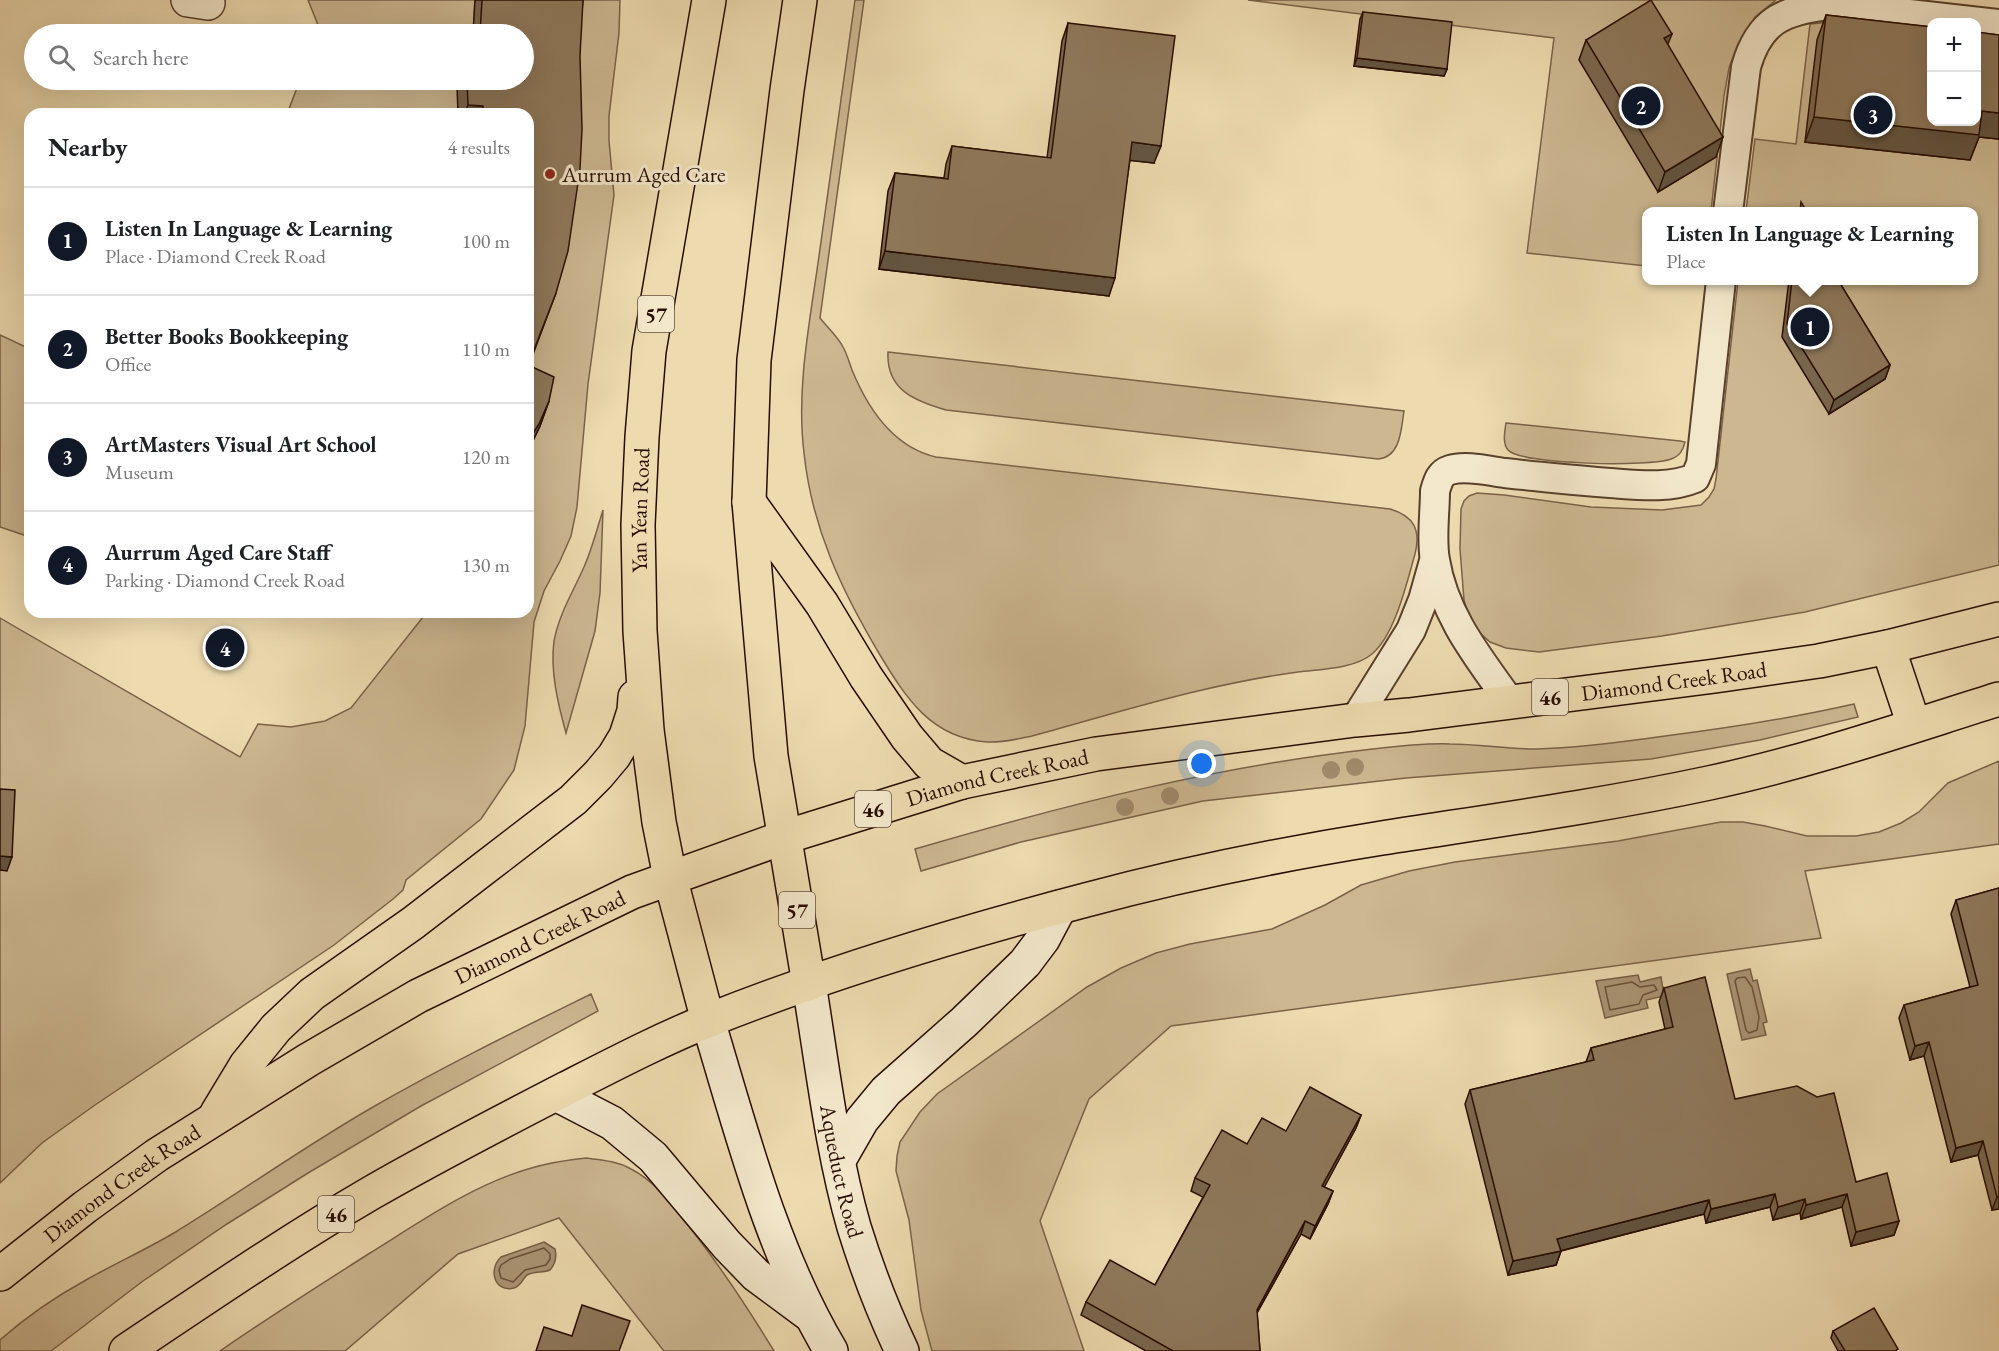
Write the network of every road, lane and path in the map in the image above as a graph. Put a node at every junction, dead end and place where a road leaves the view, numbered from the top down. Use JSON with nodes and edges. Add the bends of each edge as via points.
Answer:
{"nodes":[{"id":1,"x":709,"y":0,"type":"edge"},
{"id":2,"x":800,"y":0,"type":"edge"},
{"id":3,"x":1999,"y":24,"type":"edge"},
{"id":4,"x":1729,"y":207,"type":"edge"},
{"id":5,"x":1720,"y":285,"type":"edge"},
{"id":6,"x":749,"y":502,"type":"junction"},
{"id":7,"x":1434,"y":559,"type":"junction"},
{"id":8,"x":1999,"y":619,"type":"edge"},
{"id":9,"x":640,"y":631,"type":"junction"},
{"id":10,"x":1888,"y":647,"type":"junction"},
{"id":11,"x":1999,"y":699,"type":"edge"},
{"id":12,"x":1510,"y":702,"type":"junction"},
{"id":13,"x":1355,"y":720,"type":"junction"},
{"id":14,"x":1914,"y":725,"type":"junction"},
{"id":15,"x":962,"y":782,"type":"junction"},
{"id":16,"x":785,"y":837,"type":"junction"},
{"id":17,"x":670,"y":877,"type":"junction"},
{"id":18,"x":1060,"y":907,"type":"junction"},
{"id":19,"x":808,"y":984,"type":"junction"},
{"id":20,"x":708,"y":1021,"type":"junction"},
{"id":21,"x":556,"y":1094,"type":"junction"},
{"id":22,"x":213,"y":1119,"type":"junction"},
{"id":23,"x":839,"y":1160,"type":"junction"},
{"id":24,"x":0,"y":1274,"type":"edge"},
{"id":25,"x":810,"y":1315,"type":"junction"},
{"id":26,"x":126,"y":1351,"type":"edge"},
{"id":27,"x":831,"y":1351,"type":"edge"},
{"id":28,"x":902,"y":1351,"type":"edge"}],
"edges":[{"from":1,"to":9,"type":"main road","name":"Yan Yean Road","number":"57","via":[[649,351],[638,525]]},
{"from":2,"to":6,"type":"main road","number":"57","via":[[754,360]]},
{"from":3,"to":4,"type":"lane","via":[[1828,5],[1781,17],[1751,46]]},
{"from":5,"to":7,"type":"lane","via":[[1701,464],[1695,478],[1651,485],[1452,469],[1443,473],[1435,491]]},
{"from":6,"to":15,"type":"main road","via":[[822,604],[907,737],[929,763]]},
{"from":6,"to":16,"type":"main road","number":"57","via":[[771,756]]},
{"from":7,"to":12,"type":"lane","via":[[1444,599],[1455,621]]},
{"from":7,"to":13,"type":"lane","via":[[1411,630]]},
{"from":8,"to":10,"type":"main road","name":"Diamond Creek Road","number":"46"},
{"from":9,"to":17,"type":"main road","name":"Yan Yean Road","number":"57","via":[[647,730]]},
{"from":9,"to":22,"type":"main road","via":[[634,711],[626,736],[603,769],[557,813],[312,994],[276,1028],[246,1065]]},
{"from":10,"to":12,"type":"main road","name":"Diamond Creek Road","number":"46","via":[[1819,661]]},
{"from":10,"to":14,"type":"main road"},
{"from":11,"to":14,"type":"main road","number":"46"},
{"from":12,"to":13,"type":"main road","name":"Diamond Creek Road","number":"46"},
{"from":13,"to":15,"type":"main road","name":"Diamond Creek Road","number":"46","via":[[1096,754]]},
{"from":14,"to":18,"type":"main road","number":"46","via":[[1809,759],[1708,783],[1243,864]]},
{"from":15,"to":16,"type":"main road","name":"Diamond Creek Road","number":"46"},
{"from":16,"to":17,"type":"main road","name":"Diamond Creek Road","number":"46"},
{"from":16,"to":19,"type":"main road","number":"57"},
{"from":17,"to":20,"type":"main road","name":"Yan Yean Road","number":"57"},
{"from":17,"to":22,"type":"main road","name":"Diamond Creek Road","number":"46","via":[[418,996]]},
{"from":18,"to":19,"type":"main road","number":"46"},
{"from":18,"to":23,"type":"main road","via":[[1025,963],[886,1091],[862,1120]]},
{"from":19,"to":20,"type":"main road","number":"46"},
{"from":19,"to":23,"type":"main road","name":"Aqueduct Road"},
{"from":20,"to":21,"type":"main road","number":"46"},
{"from":20,"to":25,"type":"main road","via":[[760,1190]]},
{"from":21,"to":25,"type":"main road","via":[[612,1123],[653,1157],[756,1275]]},
{"from":21,"to":26,"type":"main road","number":"46","via":[[370,1194]]},
{"from":22,"to":24,"type":"main road","name":"Diamond Creek Road","number":"46","via":[[85,1207]]},
{"from":23,"to":28,"type":"main road","name":"Aqueduct Road","via":[[871,1278]]},
{"from":25,"to":27,"type":"main road"}]}
